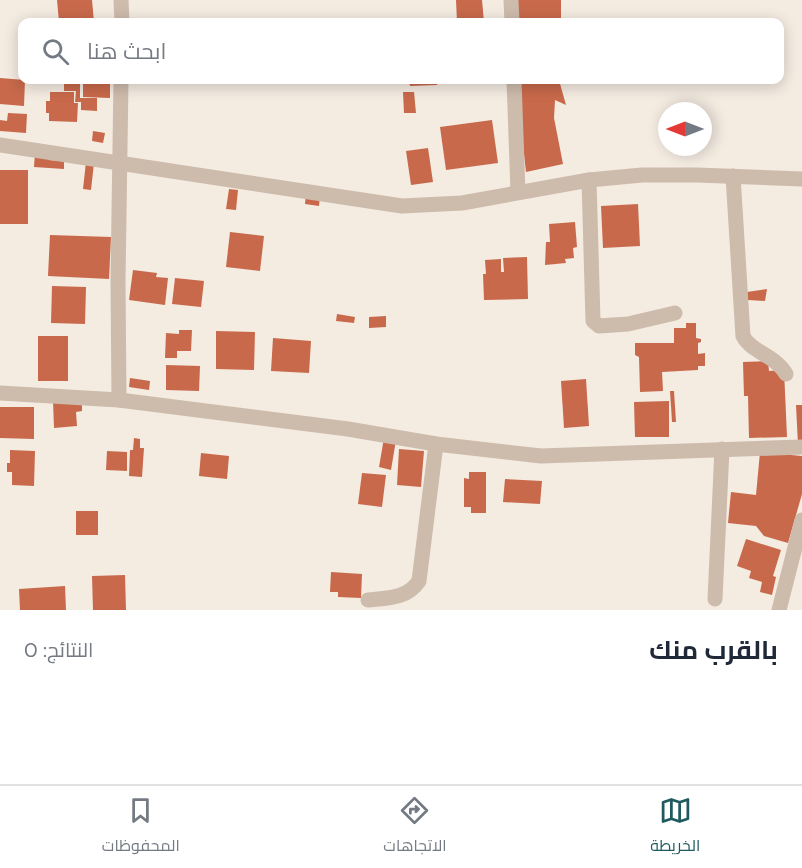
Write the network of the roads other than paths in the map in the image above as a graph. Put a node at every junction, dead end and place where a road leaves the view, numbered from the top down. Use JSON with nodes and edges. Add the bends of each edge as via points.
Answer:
{"nodes":[{"id":1,"x":121,"y":0,"type":"edge"},
{"id":2,"x":511,"y":0,"type":"edge"},
{"id":3,"x":122,"y":18,"type":"edge"},
{"id":4,"x":512,"y":18,"type":"edge"},
{"id":5,"x":121,"y":84,"type":"edge"},
{"id":6,"x":514,"y":84,"type":"edge"},
{"id":7,"x":0,"y":145,"type":"edge"},
{"id":8,"x":120,"y":163,"type":"junction"},
{"id":9,"x":733,"y":176,"type":"junction"},
{"id":10,"x":802,"y":179,"type":"edge"},
{"id":11,"x":589,"y":180,"type":"junction"},
{"id":12,"x":518,"y":192,"type":"junction"},
{"id":13,"x":675,"y":313,"type":"dead end"},
{"id":14,"x":786,"y":374,"type":"dead end"},
{"id":15,"x":0,"y":393,"type":"edge"},
{"id":16,"x":119,"y":400,"type":"junction"},
{"id":17,"x":436,"y":444,"type":"junction"},
{"id":18,"x":802,"y":447,"type":"edge"},
{"id":19,"x":722,"y":449,"type":"junction"},
{"id":20,"x":802,"y":520,"type":"edge"},
{"id":21,"x":715,"y":599,"type":"dead end"},
{"id":22,"x":368,"y":600,"type":"dead end"},
{"id":23,"x":779,"y":610,"type":"edge"}],
"edges":[{"from":1,"to":3,"type":"street"},
{"from":2,"to":4,"type":"street"},
{"from":5,"to":8,"type":"street"},
{"from":6,"to":12,"type":"street"},
{"from":7,"to":8,"type":"street"},
{"from":8,"to":12,"type":"street","via":[[402,206],[462,203]]},
{"from":8,"to":16,"type":"street"},
{"from":9,"to":10,"type":"street"},
{"from":9,"to":11,"type":"street","via":[[642,175]]},
{"from":9,"to":14,"type":"street","via":[[743,336],[747,343],[780,363]]},
{"from":11,"to":12,"type":"street"},
{"from":11,"to":13,"type":"street","via":[[593,321],[599,326],[628,324]]},
{"from":15,"to":16,"type":"street"},
{"from":16,"to":17,"type":"street"},
{"from":17,"to":19,"type":"street","via":[[541,456]]},
{"from":17,"to":22,"type":"street","via":[[419,581],[406,594]]},
{"from":18,"to":19,"type":"street"},
{"from":19,"to":21,"type":"street"},
{"from":20,"to":23,"type":"street"}]}
